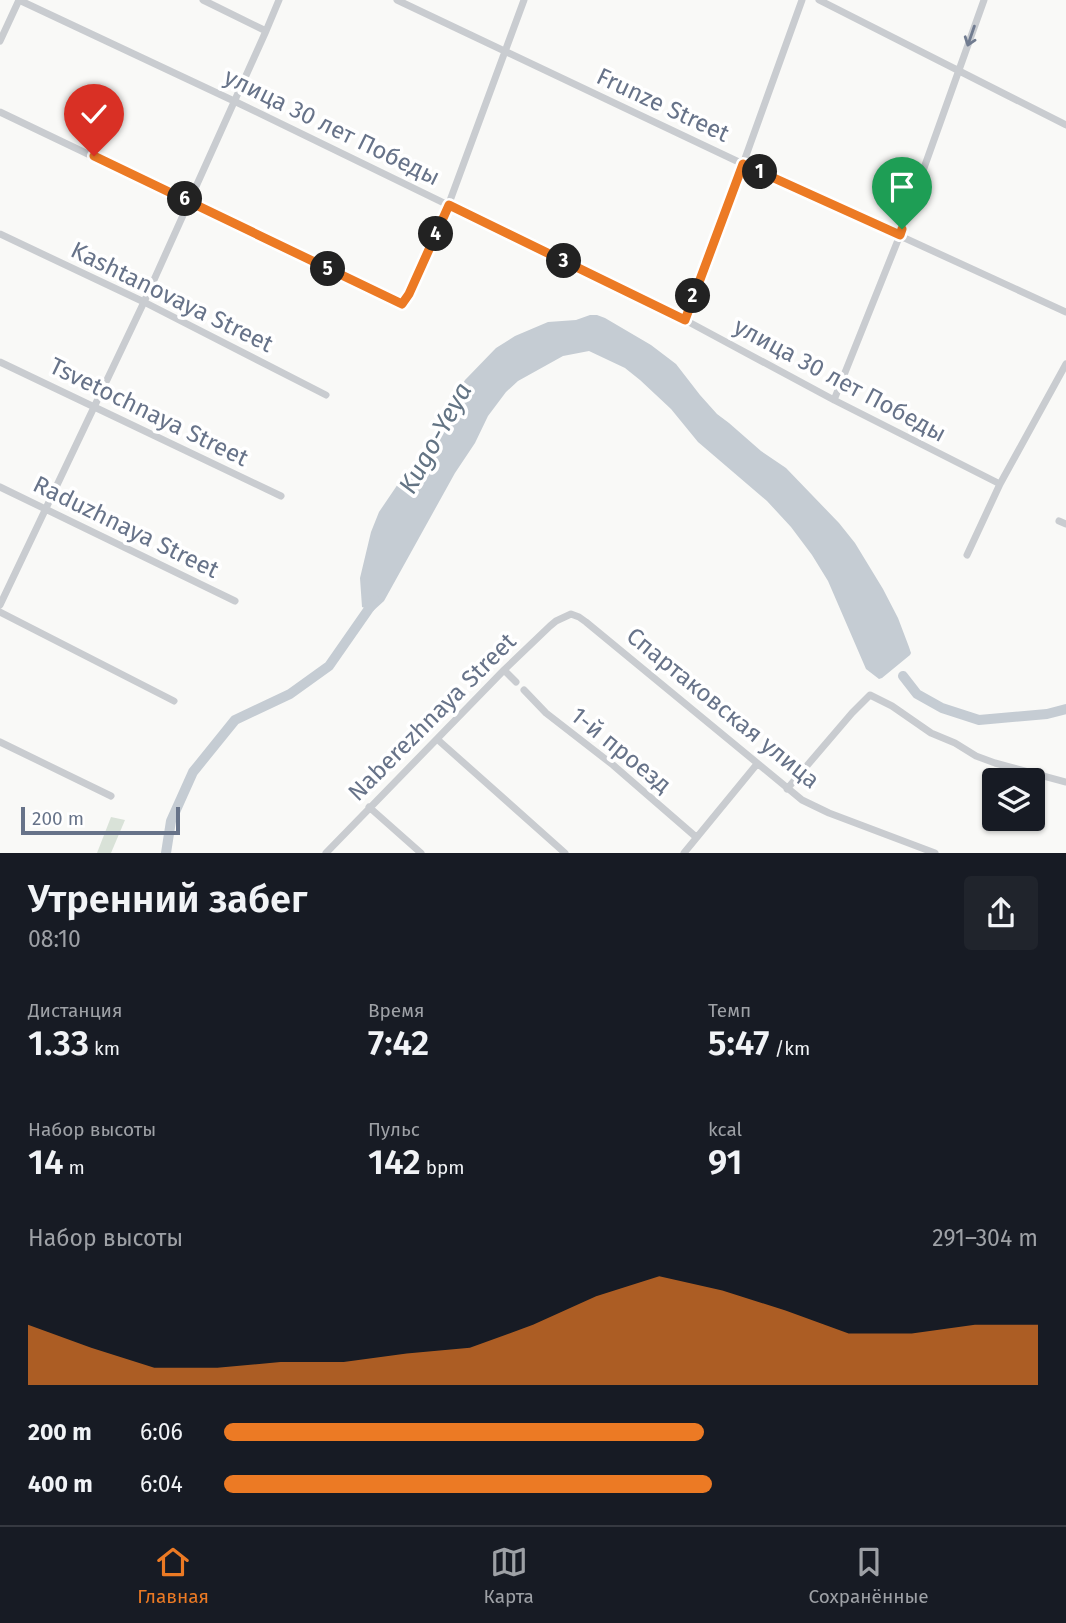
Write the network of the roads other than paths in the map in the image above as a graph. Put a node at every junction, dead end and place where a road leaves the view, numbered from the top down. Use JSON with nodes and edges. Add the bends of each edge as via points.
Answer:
{"nodes":[{"id":1,"x":19,"y":0,"type":"edge"},
{"id":2,"x":203,"y":0,"type":"edge"},
{"id":3,"x":279,"y":0,"type":"edge"},
{"id":4,"x":397,"y":0,"type":"edge"},
{"id":5,"x":524,"y":0,"type":"edge"},
{"id":6,"x":802,"y":0,"type":"edge"},
{"id":7,"x":819,"y":0,"type":"edge"},
{"id":8,"x":984,"y":0,"type":"edge"},
{"id":9,"x":266,"y":32,"type":"junction"},
{"id":10,"x":0,"y":41,"type":"edge"},
{"id":11,"x":505,"y":52,"type":"junction"},
{"id":12,"x":958,"y":72,"type":"junction"},
{"id":13,"x":234,"y":101,"type":"junction"},
{"id":14,"x":0,"y":112,"type":"edge"},
{"id":15,"x":1066,"y":125,"type":"edge"},
{"id":16,"x":743,"y":164,"type":"junction"},
{"id":17,"x":189,"y":201,"type":"junction"},
{"id":18,"x":449,"y":205,"type":"junction"},
{"id":19,"x":0,"y":234,"type":"edge"},
{"id":20,"x":900,"y":235,"type":"junction"},
{"id":21,"x":144,"y":302,"type":"junction"},
{"id":22,"x":1066,"y":313,"type":"edge"},
{"id":23,"x":685,"y":320,"type":"junction"},
{"id":24,"x":0,"y":362,"type":"edge"},
{"id":25,"x":1066,"y":364,"type":"edge"},
{"id":26,"x":326,"y":395,"type":"dead end"},
{"id":27,"x":834,"y":400,"type":"junction"},
{"id":28,"x":95,"y":407,"type":"junction"},
{"id":29,"x":1000,"y":484,"type":"junction"},
{"id":30,"x":0,"y":487,"type":"edge"},
{"id":31,"x":281,"y":496,"type":"dead end"},
{"id":32,"x":45,"y":508,"type":"junction"},
{"id":33,"x":967,"y":555,"type":"dead end"},
{"id":34,"x":235,"y":601,"type":"dead end"},
{"id":35,"x":0,"y":605,"type":"edge"},
{"id":36,"x":0,"y":612,"type":"edge"},
{"id":37,"x":571,"y":614,"type":"joint"},
{"id":38,"x":504,"y":670,"type":"junction"},
{"id":39,"x":516,"y":682,"type":"dead end"},
{"id":40,"x":524,"y":690,"type":"dead end"},
{"id":41,"x":174,"y":701,"type":"dead end"},
{"id":42,"x":436,"y":739,"type":"junction"},
{"id":43,"x":0,"y":742,"type":"edge"},
{"id":44,"x":757,"y":764,"type":"junction"},
{"id":45,"x":1066,"y":782,"type":"edge"},
{"id":46,"x":788,"y":789,"type":"junction"},
{"id":47,"x":111,"y":796,"type":"dead end"},
{"id":48,"x":369,"y":807,"type":"junction"},
{"id":49,"x":696,"y":837,"type":"junction"},
{"id":50,"x":326,"y":853,"type":"edge"},
{"id":51,"x":421,"y":853,"type":"edge"},
{"id":52,"x":565,"y":853,"type":"edge"},
{"id":53,"x":684,"y":853,"type":"edge"},
{"id":54,"x":935,"y":853,"type":"edge"}],
"edges":[{"from":1,"to":10,"type":"street"},
{"from":1,"to":13,"type":"street","name":"улица 30 лет Победы"},
{"from":2,"to":9,"type":"street"},
{"from":3,"to":9,"type":"street"},
{"from":4,"to":11,"type":"street","name":"Frunze Street"},
{"from":5,"to":11,"type":"street"},
{"from":6,"to":16,"type":"street"},
{"from":7,"to":12,"type":"street"},
{"from":8,"to":12,"type":"street","one_way":true},
{"from":9,"to":13,"type":"street"},
{"from":11,"to":16,"type":"street","name":"Frunze Street"},
{"from":11,"to":18,"type":"street"},
{"from":12,"to":15,"type":"street"},
{"from":12,"to":20,"type":"street"},
{"from":13,"to":17,"type":"street"},
{"from":13,"to":18,"type":"street","name":"улица 30 лет Победы"},
{"from":14,"to":17,"type":"street"},
{"from":16,"to":20,"type":"street","name":"Frunze Street"},
{"from":16,"to":23,"type":"street"},
{"from":17,"to":18,"type":"street","via":[[402,304]]},
{"from":17,"to":21,"type":"street"},
{"from":18,"to":23,"type":"street","name":"улица 30 лет Победы"},
{"from":19,"to":21,"type":"street","name":"Kashtanovaya Street"},
{"from":20,"to":22,"type":"street","name":"Frunze Street"},
{"from":20,"to":27,"type":"street"},
{"from":21,"to":26,"type":"street","name":"Kashtanovaya Street"},
{"from":21,"to":28,"type":"street"},
{"from":23,"to":27,"type":"street","name":"улица 30 лет Победы"},
{"from":24,"to":28,"type":"street","name":"Tsvetochnaya Street"},
{"from":25,"to":29,"type":"street"},
{"from":27,"to":29,"type":"street","name":"улица 30 лет Победы"},
{"from":28,"to":31,"type":"street","name":"Tsvetochnaya Street"},
{"from":28,"to":32,"type":"street"},
{"from":29,"to":33,"type":"street"},
{"from":30,"to":32,"type":"street","name":"Raduzhnaya Street"},
{"from":32,"to":34,"type":"street","name":"Raduzhnaya Street"},
{"from":32,"to":35,"type":"street"},
{"from":36,"to":41,"type":"street"},
{"from":37,"to":38,"type":"street","name":"Naberezhnaya Street","via":[[556,621]]},
{"from":37,"to":44,"type":"street","name":"Спартаковская улица"},
{"from":38,"to":39,"type":"street"},
{"from":38,"to":42,"type":"street","name":"Naberezhnaya Street"},
{"from":40,"to":49,"type":"street","name":"1-й проезд"},
{"from":42,"to":48,"type":"street","name":"Naberezhnaya Street"},
{"from":42,"to":52,"type":"street"},
{"from":43,"to":47,"type":"street"},
{"from":44,"to":46,"type":"street","name":"Спартаковская улица"},
{"from":44,"to":49,"type":"street"},
{"from":45,"to":46,"type":"street","via":[[976,755],[870,695]]},
{"from":46,"to":54,"type":"street","name":"Спартаковская улица","via":[[829,813]]},
{"from":48,"to":50,"type":"street","name":"Naberezhnaya Street"},
{"from":48,"to":51,"type":"street"},
{"from":49,"to":53,"type":"street"}]}
